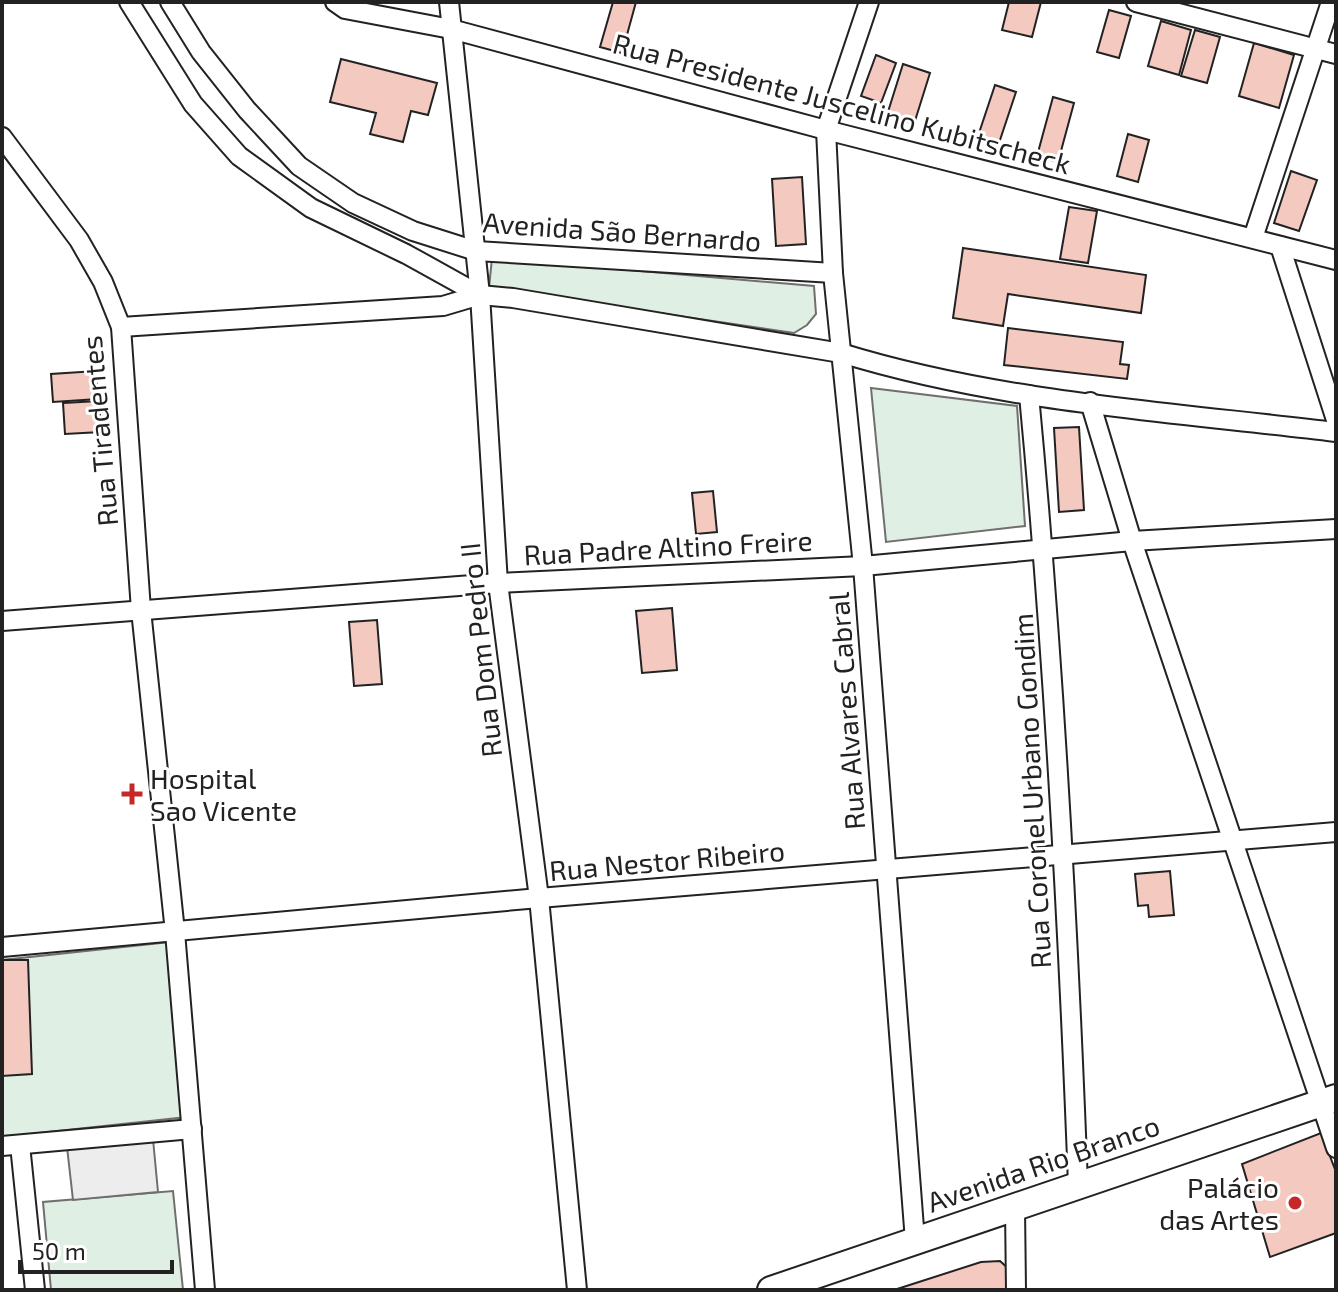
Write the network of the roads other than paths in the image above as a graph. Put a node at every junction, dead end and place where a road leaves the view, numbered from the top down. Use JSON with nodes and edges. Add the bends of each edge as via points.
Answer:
{"nodes":[{"id":1,"x":129,"y":2,"type":"edge"},
{"id":2,"x":170,"y":2,"type":"edge"},
{"id":3,"x":335,"y":2,"type":"edge"},
{"id":4,"x":449,"y":2,"type":"edge"},
{"id":5,"x":869,"y":2,"type":"edge"},
{"id":6,"x":1136,"y":2,"type":"edge"},
{"id":7,"x":1331,"y":2,"type":"edge"},
{"id":8,"x":451,"y":29,"type":"junction"},
{"id":9,"x":1314,"y":48,"type":"junction"},
{"id":10,"x":201,"y":52,"type":"junction"},
{"id":11,"x":1336,"y":54,"type":"edge"},
{"id":12,"x":169,"y":69,"type":"junction"},
{"id":13,"x":826,"y":130,"type":"junction"},
{"id":14,"x":2,"y":137,"type":"edge"},
{"id":15,"x":1253,"y":238,"type":"junction"},
{"id":16,"x":1280,"y":246,"type":"junction"},
{"id":17,"x":476,"y":251,"type":"junction"},
{"id":18,"x":1336,"y":260,"type":"edge"},
{"id":19,"x":833,"y":273,"type":"junction"},
{"id":20,"x":480,"y":295,"type":"junction"},
{"id":21,"x":121,"y":327,"type":"junction"},
{"id":22,"x":841,"y":353,"type":"junction"},
{"id":23,"x":1029,"y":395,"type":"junction"},
{"id":24,"x":1090,"y":402,"type":"junction"},
{"id":25,"x":1336,"y":420,"type":"edge"},
{"id":26,"x":1336,"y":432,"type":"edge"},
{"id":27,"x":1336,"y":529,"type":"edge"},
{"id":28,"x":1132,"y":541,"type":"junction"},
{"id":29,"x":1044,"y":549,"type":"junction"},
{"id":30,"x":863,"y":566,"type":"junction"},
{"id":31,"x":498,"y":583,"type":"junction"},
{"id":32,"x":141,"y":610,"type":"junction"},
{"id":33,"x":2,"y":621,"type":"edge"},
{"id":34,"x":1336,"y":832,"type":"edge"},
{"id":35,"x":1234,"y":842,"type":"junction"},
{"id":36,"x":1065,"y":853,"type":"junction"},
{"id":37,"x":887,"y":870,"type":"junction"},
{"id":38,"x":539,"y":898,"type":"junction"},
{"id":39,"x":175,"y":932,"type":"junction"},
{"id":40,"x":2,"y":947,"type":"edge"},
{"id":41,"x":1328,"y":1100,"type":"edge"},
{"id":42,"x":192,"y":1129,"type":"junction"},
{"id":43,"x":11,"y":1145,"type":"edge"},
{"id":44,"x":1336,"y":1148,"type":"edge"},
{"id":45,"x":1078,"y":1185,"type":"junction"},
{"id":46,"x":1015,"y":1208,"type":"junction"},
{"id":47,"x":915,"y":1241,"type":"junction"},
{"id":48,"x":35,"y":1290,"type":"edge"},
{"id":49,"x":205,"y":1290,"type":"edge"},
{"id":50,"x":577,"y":1290,"type":"edge"},
{"id":51,"x":771,"y":1290,"type":"edge"},
{"id":52,"x":1016,"y":1290,"type":"edge"}],
"edges":[{"from":1,"to":12,"type":"street"},
{"from":2,"to":10,"type":"street","name":"Avenida São Bernardo"},
{"from":3,"to":8,"type":"street","name":"Rua Presidente Juscelino Kubitscheck","via":[[345,9]]},
{"from":4,"to":8,"type":"street","name":"Rua Dom Pedro II"},
{"from":5,"to":13,"type":"street"},
{"from":6,"to":9,"type":"street"},
{"from":7,"to":9,"type":"street"},
{"from":8,"to":13,"type":"street","name":"Rua Presidente Juscelino Kubitscheck"},
{"from":8,"to":17,"type":"street","name":"Rua Dom Pedro II"},
{"from":9,"to":11,"type":"street"},
{"from":9,"to":15,"type":"street"},
{"from":10,"to":12,"type":"street"},
{"from":10,"to":17,"type":"street","name":"Avenida São Bernardo","via":[[299,166],[353,203],[413,231]]},
{"from":12,"to":20,"type":"street","via":[[239,156],[263,174],[311,208]]},
{"from":13,"to":15,"type":"street","name":"Rua Presidente Juscelino Kubitscheck"},
{"from":13,"to":19,"type":"street","name":"Rua Alvares Cabral"},
{"from":14,"to":21,"type":"street","name":"Rua Tiradentes","via":[[79,240]]},
{"from":15,"to":16,"type":"street","name":"Rua Presidente Juscelino Kubitscheck"},
{"from":16,"to":18,"type":"street","name":"Rua Presidente Juscelino Kubitscheck"},
{"from":16,"to":25,"type":"street"},
{"from":17,"to":19,"type":"street","name":"Avenida São Bernardo"},
{"from":17,"to":20,"type":"street","name":"Rua Dom Pedro II"},
{"from":19,"to":22,"type":"street","name":"Rua Alvares Cabral"},
{"from":20,"to":21,"type":"street","via":[[443,306]]},
{"from":20,"to":22,"type":"street"},
{"from":20,"to":31,"type":"street","name":"Rua Dom Pedro II"},
{"from":21,"to":32,"type":"street","name":"Rua Tiradentes"},
{"from":22,"to":23,"type":"street"},
{"from":22,"to":30,"type":"street","name":"Rua Alvares Cabral"},
{"from":23,"to":24,"type":"street"},
{"from":23,"to":29,"type":"street","name":"Rua Coronel Urbano Gondim"},
{"from":24,"to":26,"type":"street"},
{"from":24,"to":28,"type":"street"},
{"from":27,"to":28,"type":"street","name":"Rua Padre Altino Freire"},
{"from":28,"to":29,"type":"street","name":"Rua Padre Altino Freire"},
{"from":28,"to":35,"type":"street"},
{"from":29,"to":30,"type":"street","name":"Rua Padre Altino Freire"},
{"from":29,"to":36,"type":"street","name":"Rua Coronel Urbano Gondim"},
{"from":30,"to":31,"type":"street","name":"Rua Padre Altino Freire"},
{"from":30,"to":37,"type":"street","name":"Rua Alvares Cabral"},
{"from":31,"to":32,"type":"street","name":"Rua Padre Altino Freire"},
{"from":31,"to":38,"type":"street","name":"Rua Dom Pedro II"},
{"from":32,"to":33,"type":"street","name":"Rua Padre Altino Freire"},
{"from":32,"to":39,"type":"street","name":"Rua Tiradentes"},
{"from":34,"to":35,"type":"street","name":"Rua Nestor Ribeiro"},
{"from":35,"to":36,"type":"street","name":"Rua Nestor Ribeiro"},
{"from":35,"to":41,"type":"street"},
{"from":36,"to":37,"type":"street","name":"Rua Nestor Ribeiro"},
{"from":36,"to":45,"type":"street","name":"Rua Coronel Urbano Gondim"},
{"from":37,"to":38,"type":"street","name":"Rua Nestor Ribeiro"},
{"from":37,"to":47,"type":"street","name":"Rua Alvares Cabral"},
{"from":38,"to":39,"type":"street","name":"Rua Nestor Ribeiro"},
{"from":38,"to":50,"type":"street","name":"Rua Dom Pedro II"},
{"from":39,"to":40,"type":"street","name":"Rua Nestor Ribeiro"},
{"from":39,"to":42,"type":"street","name":"Rua Tiradentes"},
{"from":41,"to":44,"type":"street"},
{"from":41,"to":45,"type":"main road","name":"Avenida Rio Branco"},
{"from":42,"to":43,"type":"street"},
{"from":42,"to":49,"type":"street","name":"Rua Tiradentes"},
{"from":43,"to":48,"type":"street"},
{"from":45,"to":46,"type":"main road","name":"Avenida Rio Branco"},
{"from":46,"to":47,"type":"main road","name":"Avenida Rio Branco"},
{"from":46,"to":52,"type":"street"},
{"from":47,"to":51,"type":"main road","name":"Avenida Rio Branco"}]}
